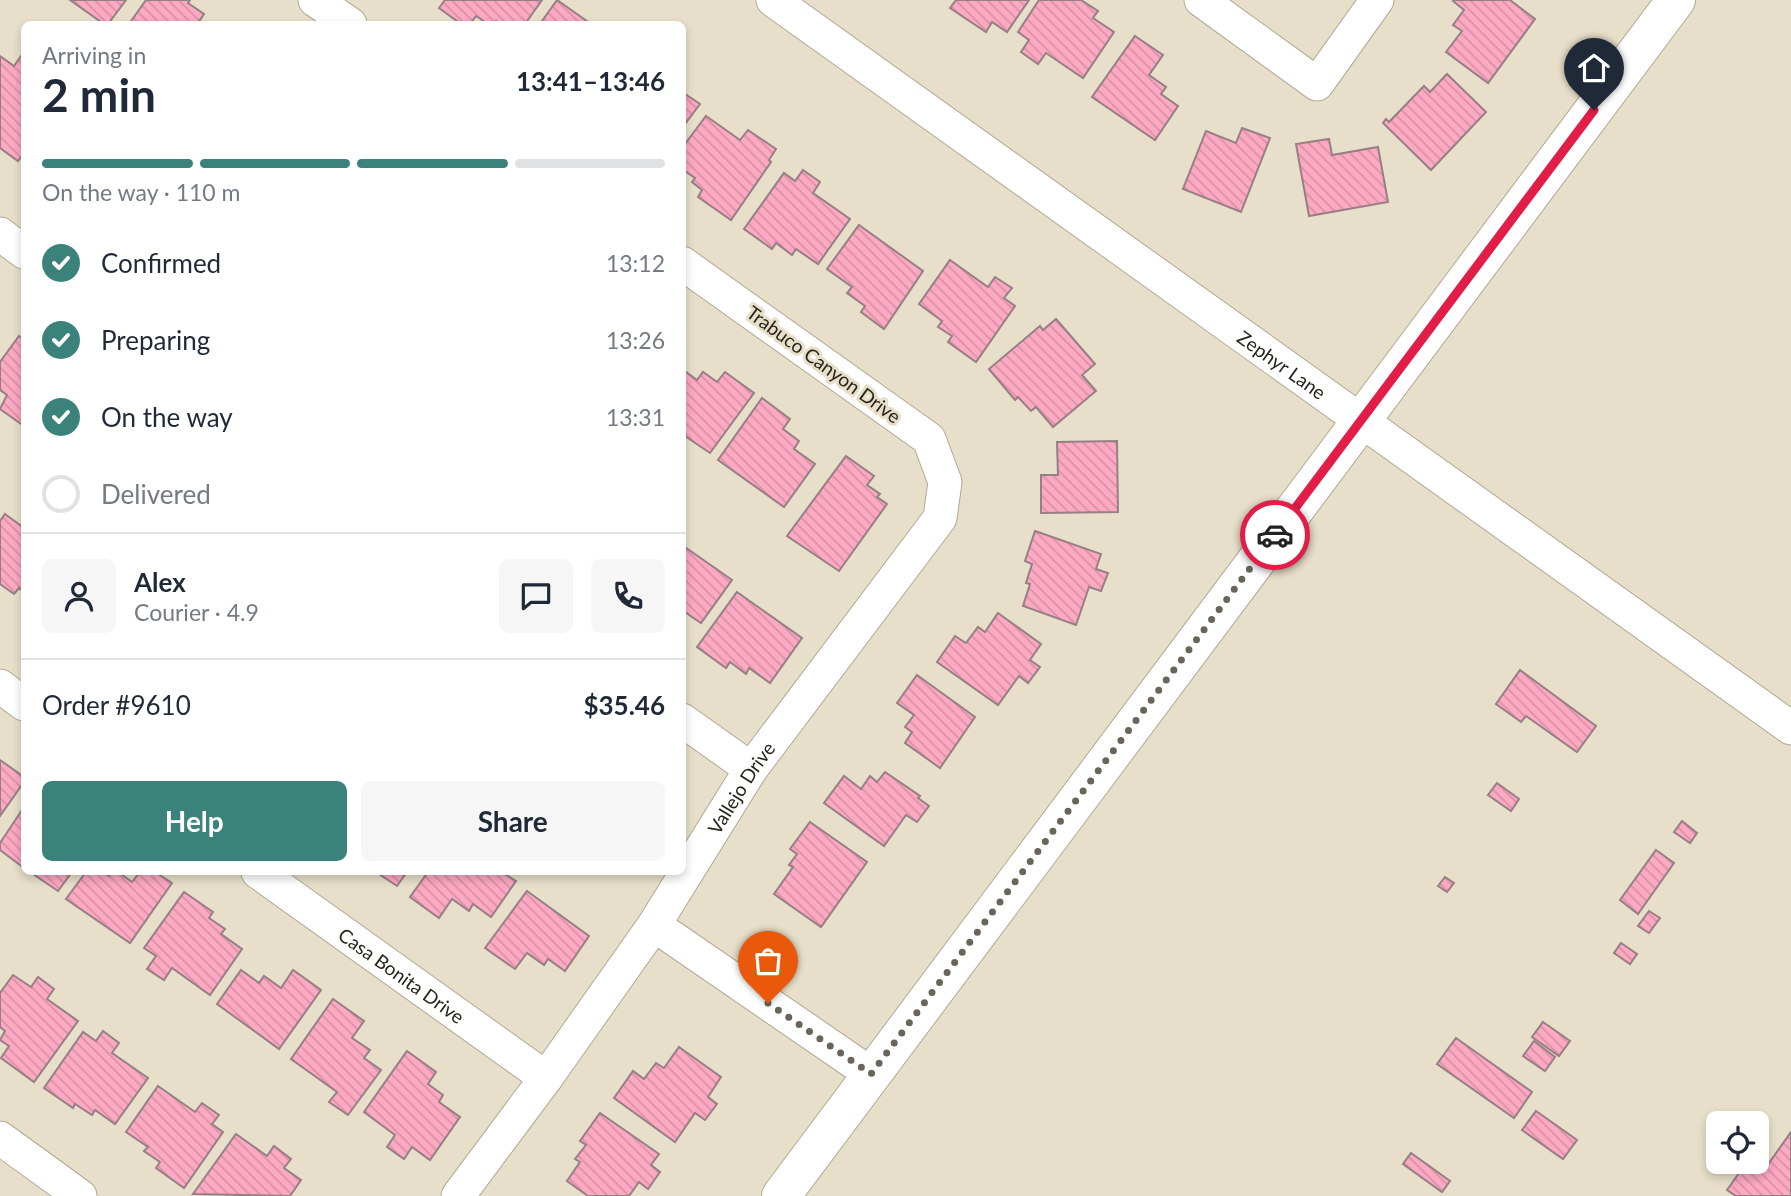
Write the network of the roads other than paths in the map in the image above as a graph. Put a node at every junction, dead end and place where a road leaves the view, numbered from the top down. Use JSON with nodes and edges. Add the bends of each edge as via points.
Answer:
{"nodes":[{"id":1,"x":315,"y":0,"type":"edge"},
{"id":2,"x":773,"y":0,"type":"edge"},
{"id":3,"x":1201,"y":0,"type":"edge"},
{"id":4,"x":1377,"y":0,"type":"edge"},
{"id":5,"x":1676,"y":0,"type":"edge"},
{"id":6,"x":346,"y":21,"type":"edge"},
{"id":7,"x":0,"y":234,"type":"edge"},
{"id":8,"x":21,"y":250,"type":"edge"},
{"id":9,"x":686,"y":266,"type":"edge"},
{"id":10,"x":1361,"y":419,"type":"junction"},
{"id":11,"x":944,"y":482,"type":"joint"},
{"id":12,"x":0,"y":686,"type":"edge"},
{"id":13,"x":21,"y":702,"type":"edge"},
{"id":14,"x":686,"y":723,"type":"edge"},
{"id":15,"x":1791,"y":729,"type":"edge"},
{"id":16,"x":751,"y":769,"type":"junction"},
{"id":17,"x":686,"y":874,"type":"edge"},
{"id":18,"x":262,"y":875,"type":"edge"},
{"id":19,"x":685,"y":875,"type":"edge"},
{"id":20,"x":654,"y":925,"type":"junction"},
{"id":21,"x":871,"y":1074,"type":"junction"},
{"id":22,"x":546,"y":1078,"type":"junction"},
{"id":23,"x":0,"y":1138,"type":"edge"},
{"id":24,"x":80,"y":1196,"type":"edge"},
{"id":25,"x":458,"y":1196,"type":"edge"},
{"id":26,"x":781,"y":1196,"type":"edge"}],
"edges":[{"from":1,"to":6,"type":"street"},
{"from":2,"to":10,"type":"street","name":"Zephyr Lane"},
{"from":3,"to":4,"type":"street","via":[[1317,84]]},
{"from":5,"to":10,"type":"street"},
{"from":7,"to":8,"type":"street"},
{"from":9,"to":11,"type":"street","name":"Trabuco Canyon Drive","via":[[929,439]]},
{"from":10,"to":15,"type":"street","name":"Zephyr Lane"},
{"from":10,"to":21,"type":"street"},
{"from":11,"to":16,"type":"street","name":"Vallejo Drive","via":[[940,518]]},
{"from":12,"to":13,"type":"street"},
{"from":14,"to":16,"type":"street"},
{"from":16,"to":17,"type":"street","name":"Vallejo Drive"},
{"from":18,"to":22,"type":"street","name":"Casa Bonita Drive"},
{"from":19,"to":20,"type":"street","name":"Vallejo Drive"},
{"from":20,"to":21,"type":"street"},
{"from":20,"to":22,"type":"street","name":"Vallejo Drive"},
{"from":21,"to":26,"type":"street"},
{"from":22,"to":25,"type":"street","name":"Vallejo Drive"},
{"from":23,"to":24,"type":"street"}]}
